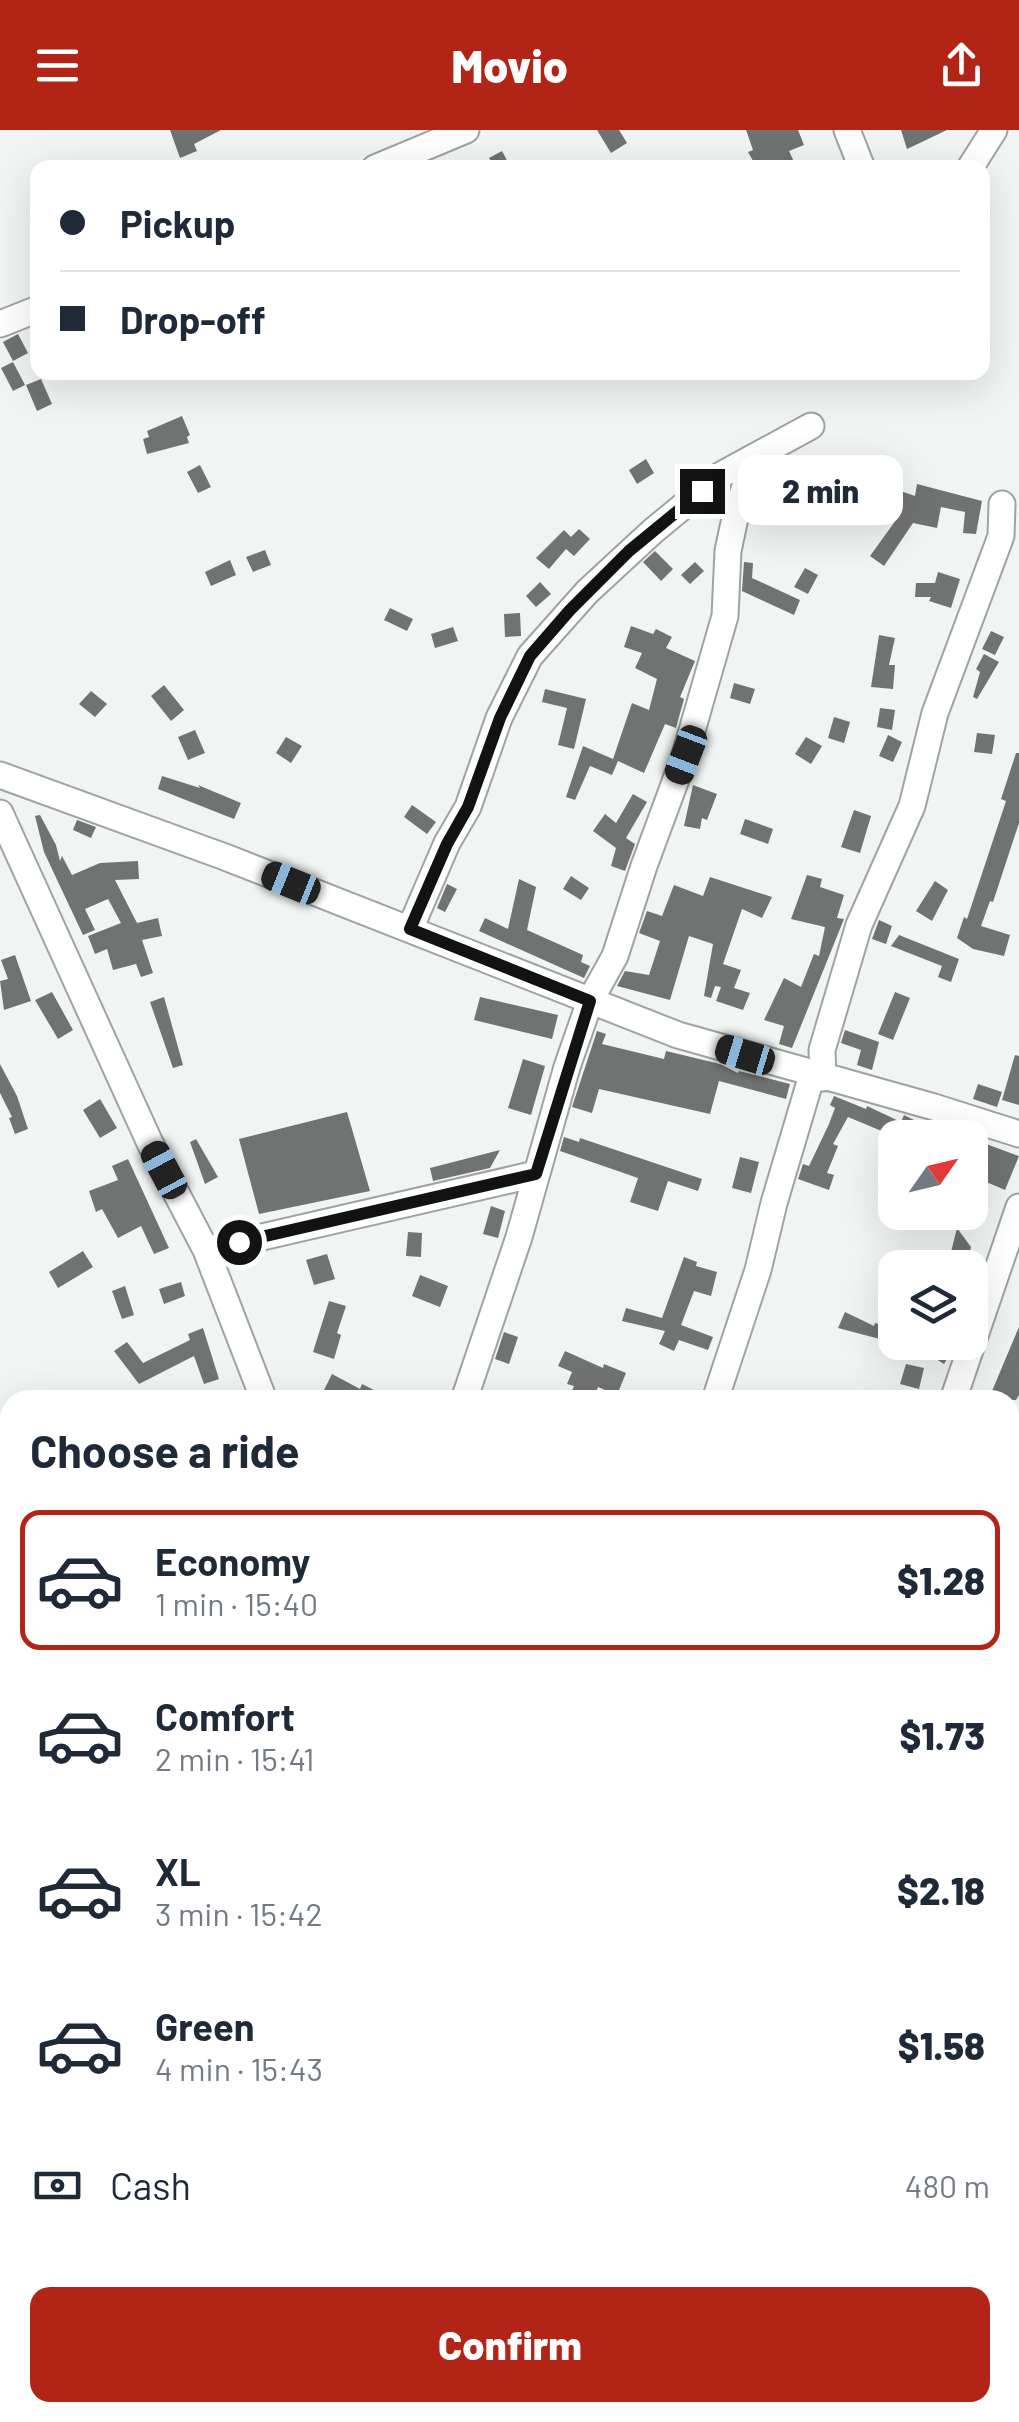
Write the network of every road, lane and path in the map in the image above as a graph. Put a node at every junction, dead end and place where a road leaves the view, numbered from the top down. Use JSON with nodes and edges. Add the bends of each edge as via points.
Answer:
{"nodes":[{"id":1,"x":466,"y":130,"type":"edge"},
{"id":2,"x":847,"y":130,"type":"edge"},
{"id":3,"x":994,"y":130,"type":"edge"},
{"id":4,"x":394,"y":160,"type":"edge"},
{"id":5,"x":859,"y":160,"type":"edge"},
{"id":6,"x":975,"y":160,"type":"edge"},
{"id":7,"x":30,"y":312,"type":"edge"},
{"id":8,"x":0,"y":324,"type":"edge"},
{"id":9,"x":811,"y":426,"type":"dead end"},
{"id":10,"x":769,"y":449,"type":"junction"},
{"id":11,"x":1002,"y":504,"type":"dead end"},
{"id":12,"x":0,"y":775,"type":"edge"},
{"id":13,"x":0,"y":813,"type":"edge"},
{"id":14,"x":410,"y":929,"type":"junction"},
{"id":15,"x":590,"y":1001,"type":"junction"},
{"id":16,"x":817,"y":1076,"type":"junction"},
{"id":17,"x":1019,"y":1134,"type":"edge"},
{"id":18,"x":536,"y":1174,"type":"junction"},
{"id":19,"x":1019,"y":1207,"type":"edge"},
{"id":20,"x":206,"y":1250,"type":"junction"},
{"id":21,"x":260,"y":1390,"type":"edge"},
{"id":22,"x":467,"y":1390,"type":"edge"},
{"id":23,"x":718,"y":1390,"type":"edge"},
{"id":24,"x":956,"y":1390,"type":"edge"}],
"edges":[{"from":1,"to":4,"type":"street"},
{"from":2,"to":5,"type":"street"},
{"from":3,"to":6,"type":"street"},
{"from":7,"to":8,"type":"street"},
{"from":9,"to":10,"type":"street"},
{"from":10,"to":14,"type":"street","via":[[722,475],[641,541],[530,656]]},
{"from":10,"to":15,"type":"street","via":[[746,483],[735,518],[725,616],[686,755],[615,956]]},
{"from":11,"to":16,"type":"street","via":[[1001,536],[935,713],[912,806],[859,925]]},
{"from":12,"to":14,"type":"street"},
{"from":13,"to":20,"type":"street","via":[[150,1143]]},
{"from":14,"to":15,"type":"street"},
{"from":15,"to":16,"type":"street"},
{"from":15,"to":18,"type":"street"},
{"from":16,"to":17,"type":"street"},
{"from":16,"to":23,"type":"street"},
{"from":18,"to":20,"type":"street"},
{"from":18,"to":22,"type":"street"},
{"from":19,"to":24,"type":"street"},
{"from":20,"to":21,"type":"street"}]}
